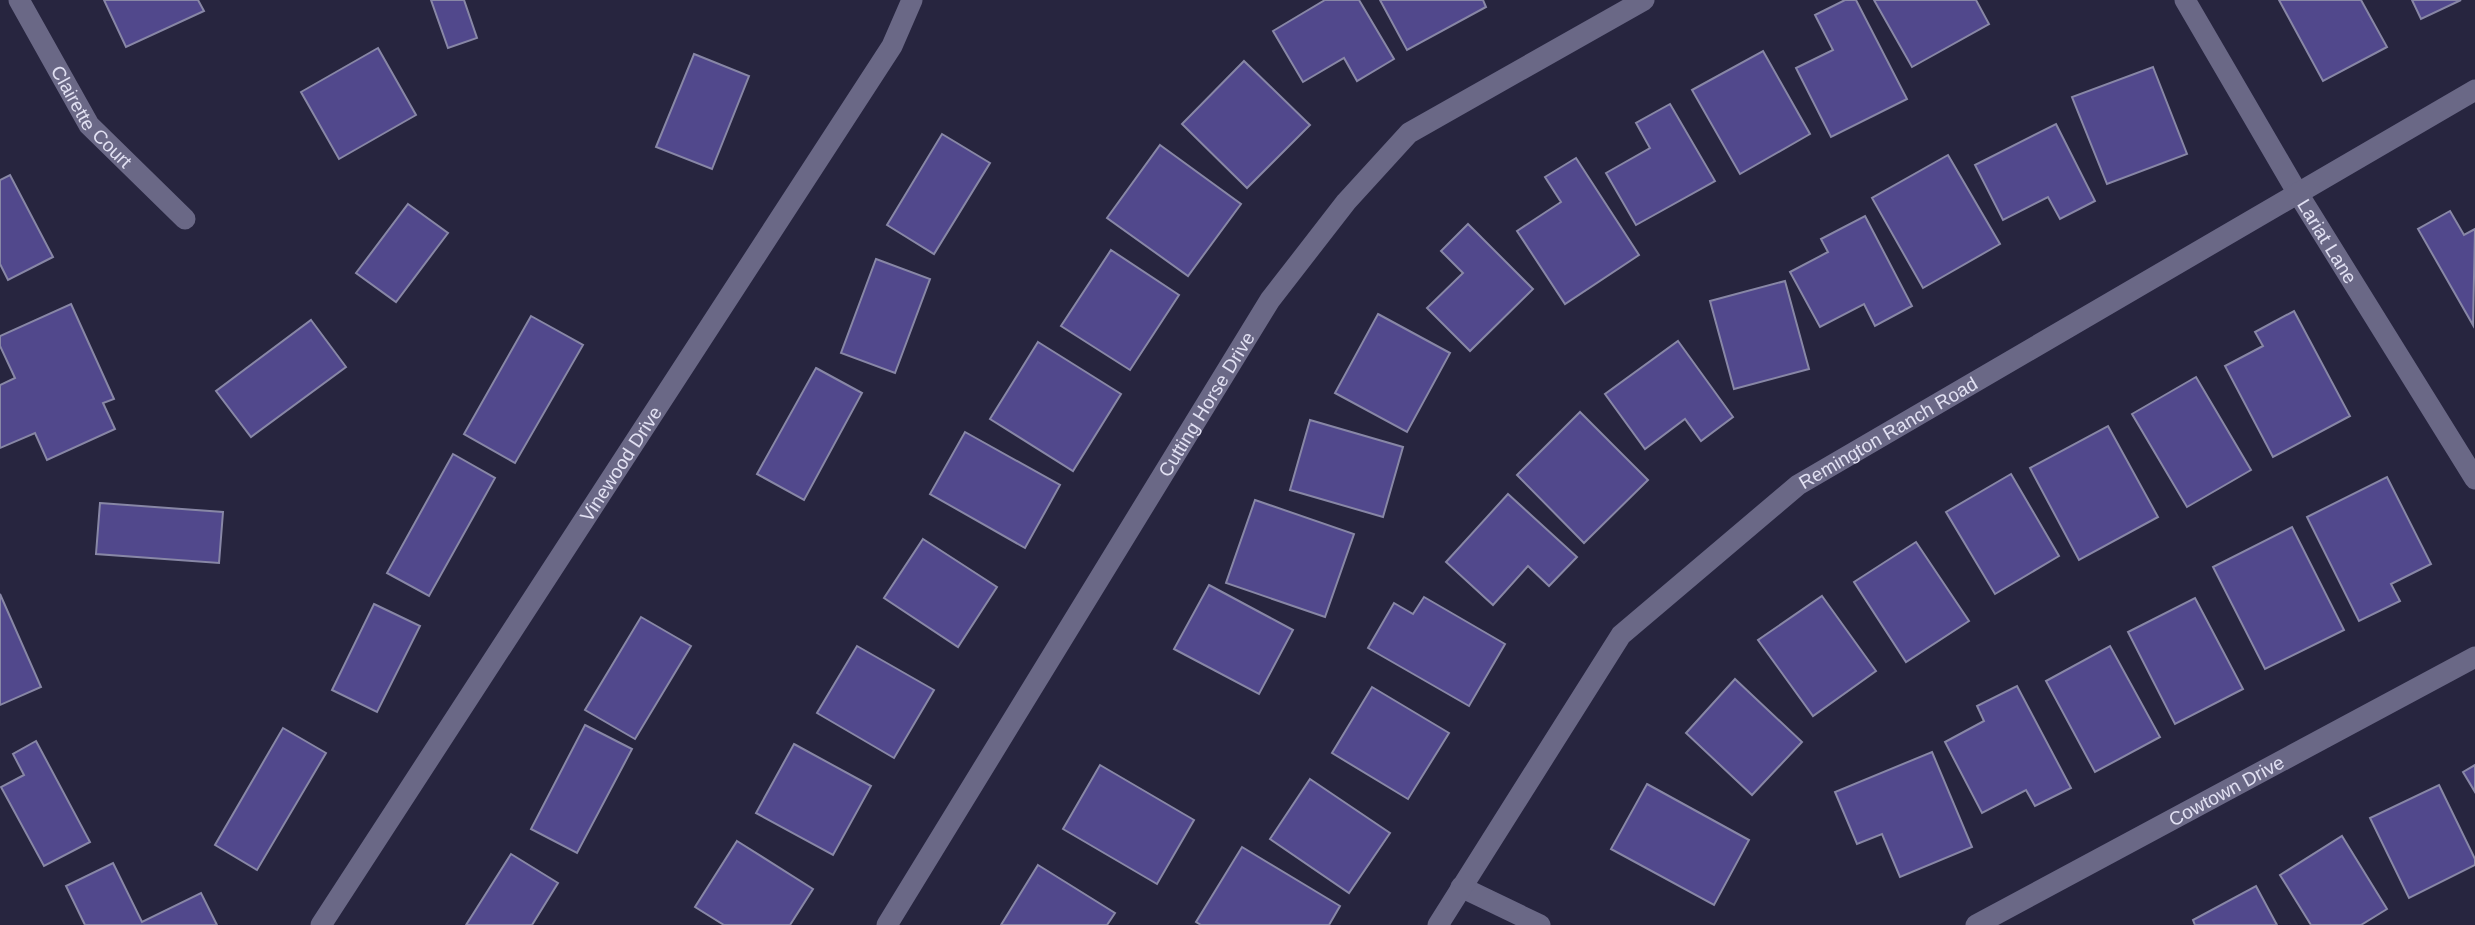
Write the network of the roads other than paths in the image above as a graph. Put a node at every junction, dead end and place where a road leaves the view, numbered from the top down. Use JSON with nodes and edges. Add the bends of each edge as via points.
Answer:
{"nodes":[{"id":1,"x":19,"y":0,"type":"edge"},
{"id":2,"x":912,"y":0,"type":"edge"},
{"id":3,"x":1644,"y":0,"type":"edge"},
{"id":4,"x":2185,"y":0,"type":"edge"},
{"id":5,"x":2475,"y":90,"type":"edge"},
{"id":6,"x":2297,"y":192,"type":"junction"},
{"id":7,"x":185,"y":219,"type":"dead end"},
{"id":8,"x":2475,"y":479,"type":"edge"},
{"id":9,"x":2475,"y":657,"type":"edge"},
{"id":10,"x":1461,"y":887,"type":"junction"},
{"id":11,"x":321,"y":925,"type":"edge"},
{"id":12,"x":887,"y":925,"type":"edge"},
{"id":13,"x":1438,"y":925,"type":"edge"},
{"id":14,"x":1540,"y":925,"type":"edge"},
{"id":15,"x":1976,"y":925,"type":"edge"}],
"edges":[{"from":1,"to":7,"type":"street","name":"Clairette Court","via":[[89,125]]},
{"from":2,"to":11,"type":"street","name":"Vinewood Drive","via":[[892,46]]},
{"from":3,"to":12,"type":"street","name":"Cutting Horse Drive","via":[[1409,132],[1346,202],[1269,300]]},
{"from":4,"to":6,"type":"street","name":"Lariat Lane"},
{"from":5,"to":6,"type":"street","name":"Remington Ranch Road"},
{"from":6,"to":8,"type":"street","name":"Lariat Lane"},
{"from":6,"to":10,"type":"street","name":"Remington Ranch Road","via":[[1798,485],[1621,635]]},
{"from":9,"to":15,"type":"street","name":"Cowtown Drive"},
{"from":10,"to":13,"type":"street","name":"Remington Ranch Road"},
{"from":10,"to":14,"type":"street"}]}
